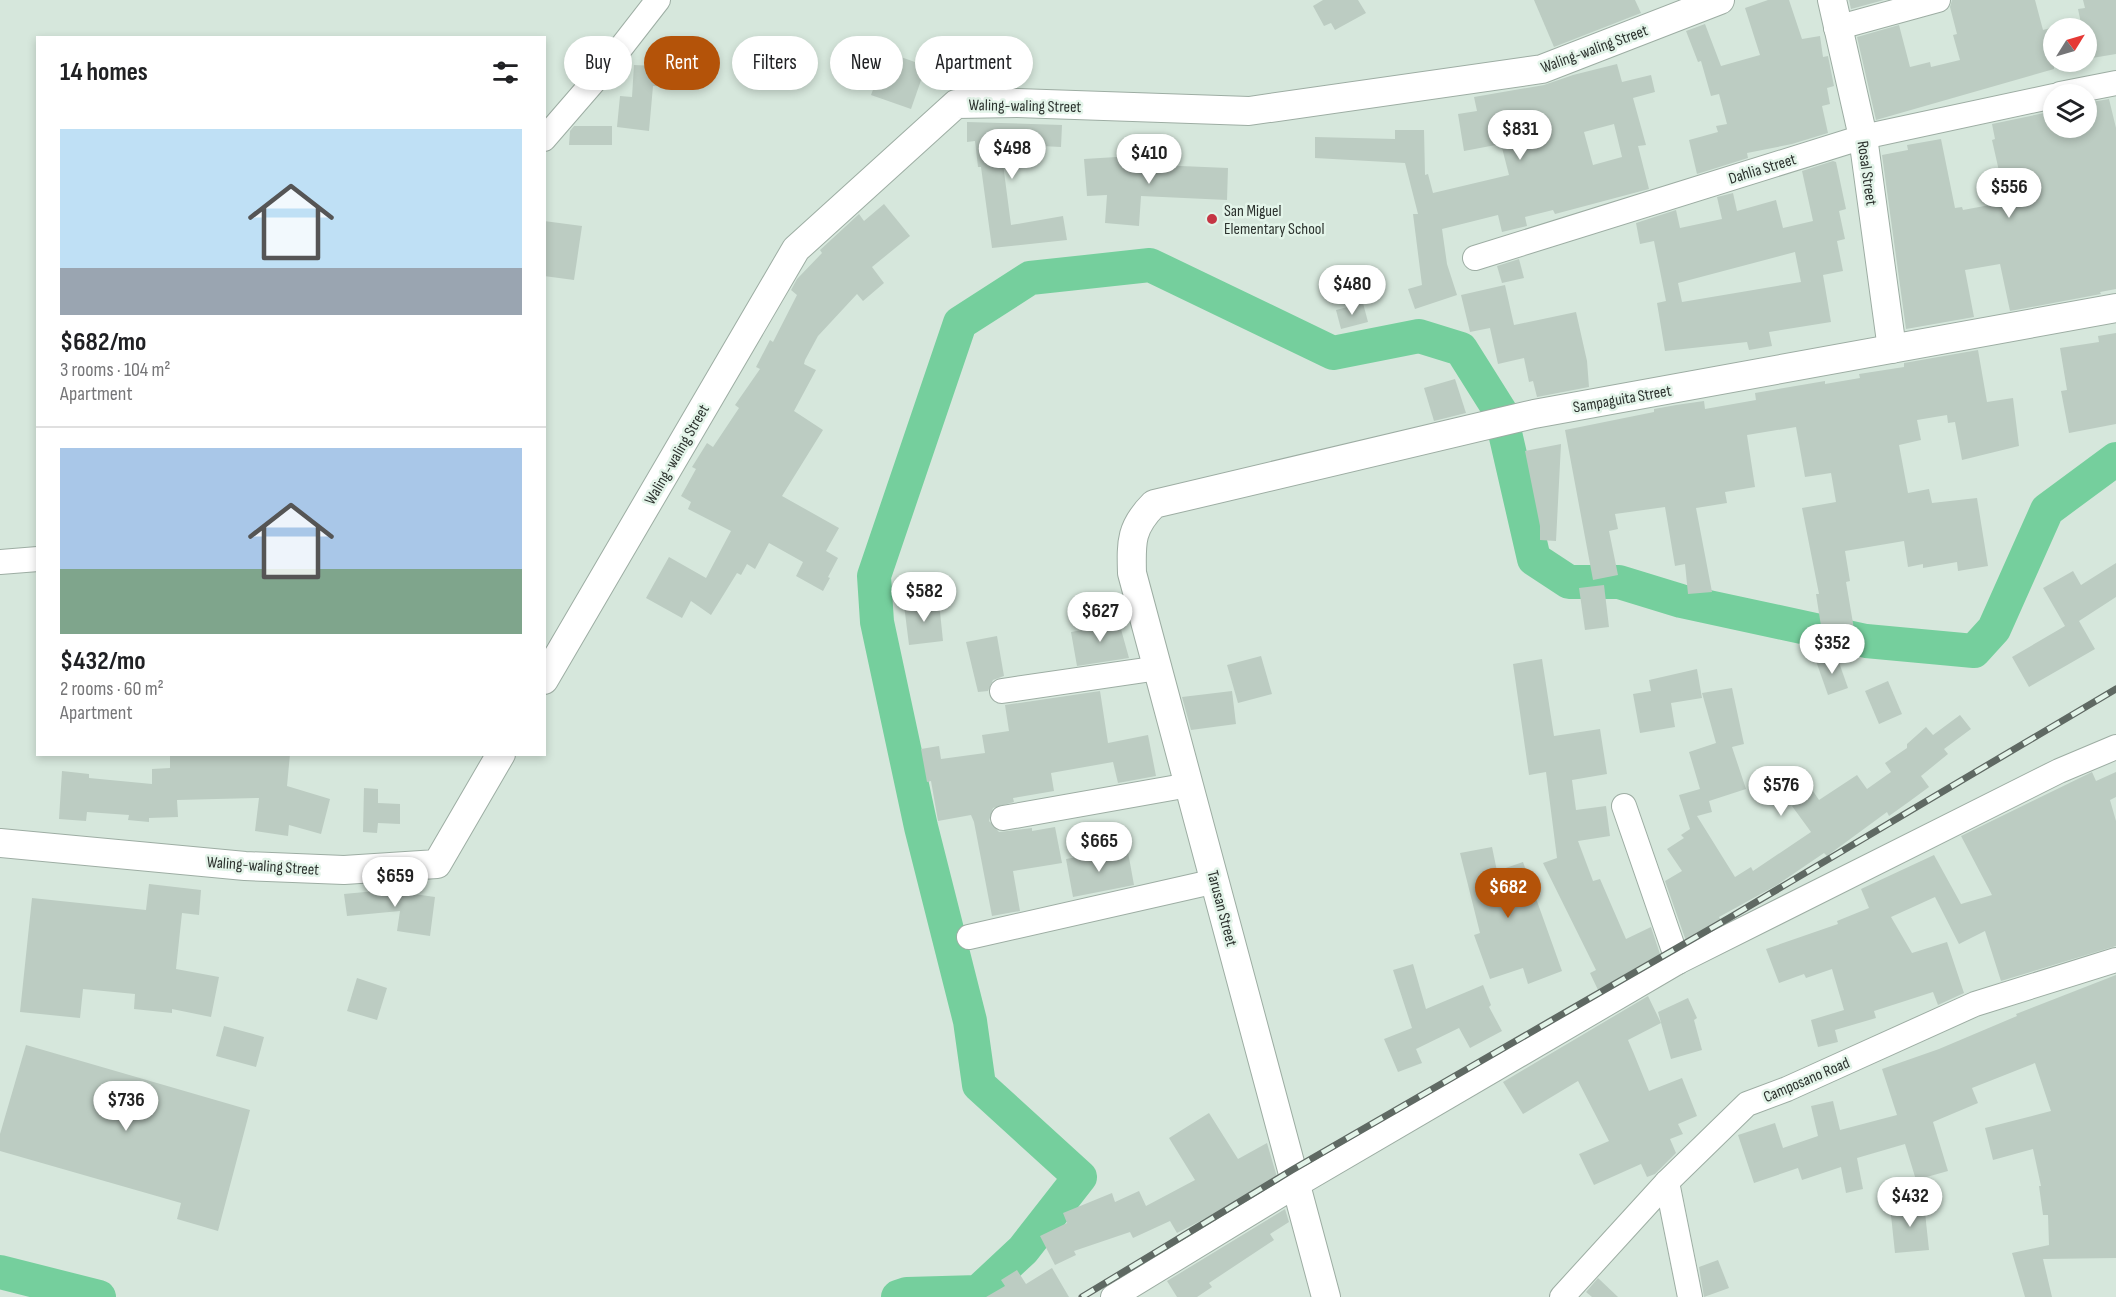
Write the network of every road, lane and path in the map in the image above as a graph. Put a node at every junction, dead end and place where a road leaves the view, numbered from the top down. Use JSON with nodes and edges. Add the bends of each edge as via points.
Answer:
{"nodes":[{"id":1,"x":657,"y":0,"type":"edge"},
{"id":2,"x":1720,"y":0,"type":"edge"},
{"id":3,"x":1832,"y":0,"type":"edge"},
{"id":4,"x":1938,"y":0,"type":"edge"},
{"id":5,"x":1836,"y":28,"type":"junction"},
{"id":6,"x":2116,"y":82,"type":"edge"},
{"id":7,"x":2097,"y":86,"type":"edge"},
{"id":8,"x":2043,"y":98,"type":"edge"},
{"id":9,"x":546,"y":137,"type":"edge"},
{"id":10,"x":1863,"y":137,"type":"junction"},
{"id":11,"x":1475,"y":258,"type":"dead end"},
{"id":12,"x":2116,"y":308,"type":"edge"},
{"id":13,"x":1892,"y":349,"type":"junction"},
{"id":14,"x":1139,"y":519,"type":"joint"},
{"id":15,"x":36,"y":559,"type":"edge"},
{"id":16,"x":0,"y":562,"type":"edge"},
{"id":17,"x":1159,"y":668,"type":"junction"},
{"id":18,"x":546,"y":677,"type":"edge"},
{"id":19,"x":1002,"y":691,"type":"dead end"},
{"id":20,"x":2116,"y":747,"type":"edge"},
{"id":21,"x":500,"y":756,"type":"edge"},
{"id":22,"x":1189,"y":785,"type":"junction"},
{"id":23,"x":1624,"y":806,"type":"dead end"},
{"id":24,"x":1003,"y":818,"type":"dead end"},
{"id":25,"x":0,"y":843,"type":"edge"},
{"id":26,"x":1216,"y":881,"type":"junction"},
{"id":27,"x":969,"y":937,"type":"dead end"},
{"id":28,"x":2116,"y":960,"type":"edge"},
{"id":29,"x":1678,"y":962,"type":"junction"},
{"id":30,"x":1667,"y":1182,"type":"junction"},
{"id":31,"x":1295,"y":1186,"type":"junction"},
{"id":32,"x":1113,"y":1297,"type":"edge"},
{"id":33,"x":1326,"y":1297,"type":"edge"},
{"id":34,"x":1562,"y":1297,"type":"edge"},
{"id":35,"x":1690,"y":1297,"type":"edge"}],
"edges":[{"from":1,"to":9,"type":"street"},
{"from":2,"to":18,"type":"street","name":"Waling-waling Street","via":[[1542,69],[1249,111],[956,104],[796,249]]},
{"from":3,"to":5,"type":"street","name":"Rosal Street"},
{"from":4,"to":5,"type":"street"},
{"from":5,"to":10,"type":"street","name":"Rosal Street"},
{"from":6,"to":7,"type":"street"},
{"from":8,"to":10,"type":"street","name":"Dahlia Street"},
{"from":10,"to":11,"type":"street","name":"Dahlia Street"},
{"from":10,"to":13,"type":"street","name":"Rosal Street"},
{"from":12,"to":13,"type":"street","name":"Sampaguita Street"},
{"from":13,"to":14,"type":"street","name":"Sampaguita Street","via":[[1504,420],[1154,504]]},
{"from":14,"to":17,"type":"street","name":"Tarusan Street","via":[[1131,543],[1132,573]]},
{"from":15,"to":16,"type":"street"},
{"from":17,"to":19,"type":"street"},
{"from":17,"to":22,"type":"street","name":"Tarusan Street"},
{"from":20,"to":29,"type":"street","via":[[2048,777]]},
{"from":21,"to":25,"type":"street","name":"Waling-waling Street","via":[[437,864],[344,870],[256,866]]},
{"from":22,"to":24,"type":"street"},
{"from":22,"to":26,"type":"street","name":"Tarusan Street"},
{"from":23,"to":29,"type":"street"},
{"from":26,"to":27,"type":"street"},
{"from":26,"to":31,"type":"street","name":"Tarusan Street"},
{"from":28,"to":30,"type":"street","name":"Camposano Road","via":[[1975,1004],[1747,1104]]},
{"from":29,"to":31,"type":"street"},
{"from":30,"to":34,"type":"street","name":"Camposano Road"},
{"from":30,"to":35,"type":"street"},
{"from":31,"to":32,"type":"street"},
{"from":31,"to":33,"type":"street","name":"Tarusan Street"}]}
